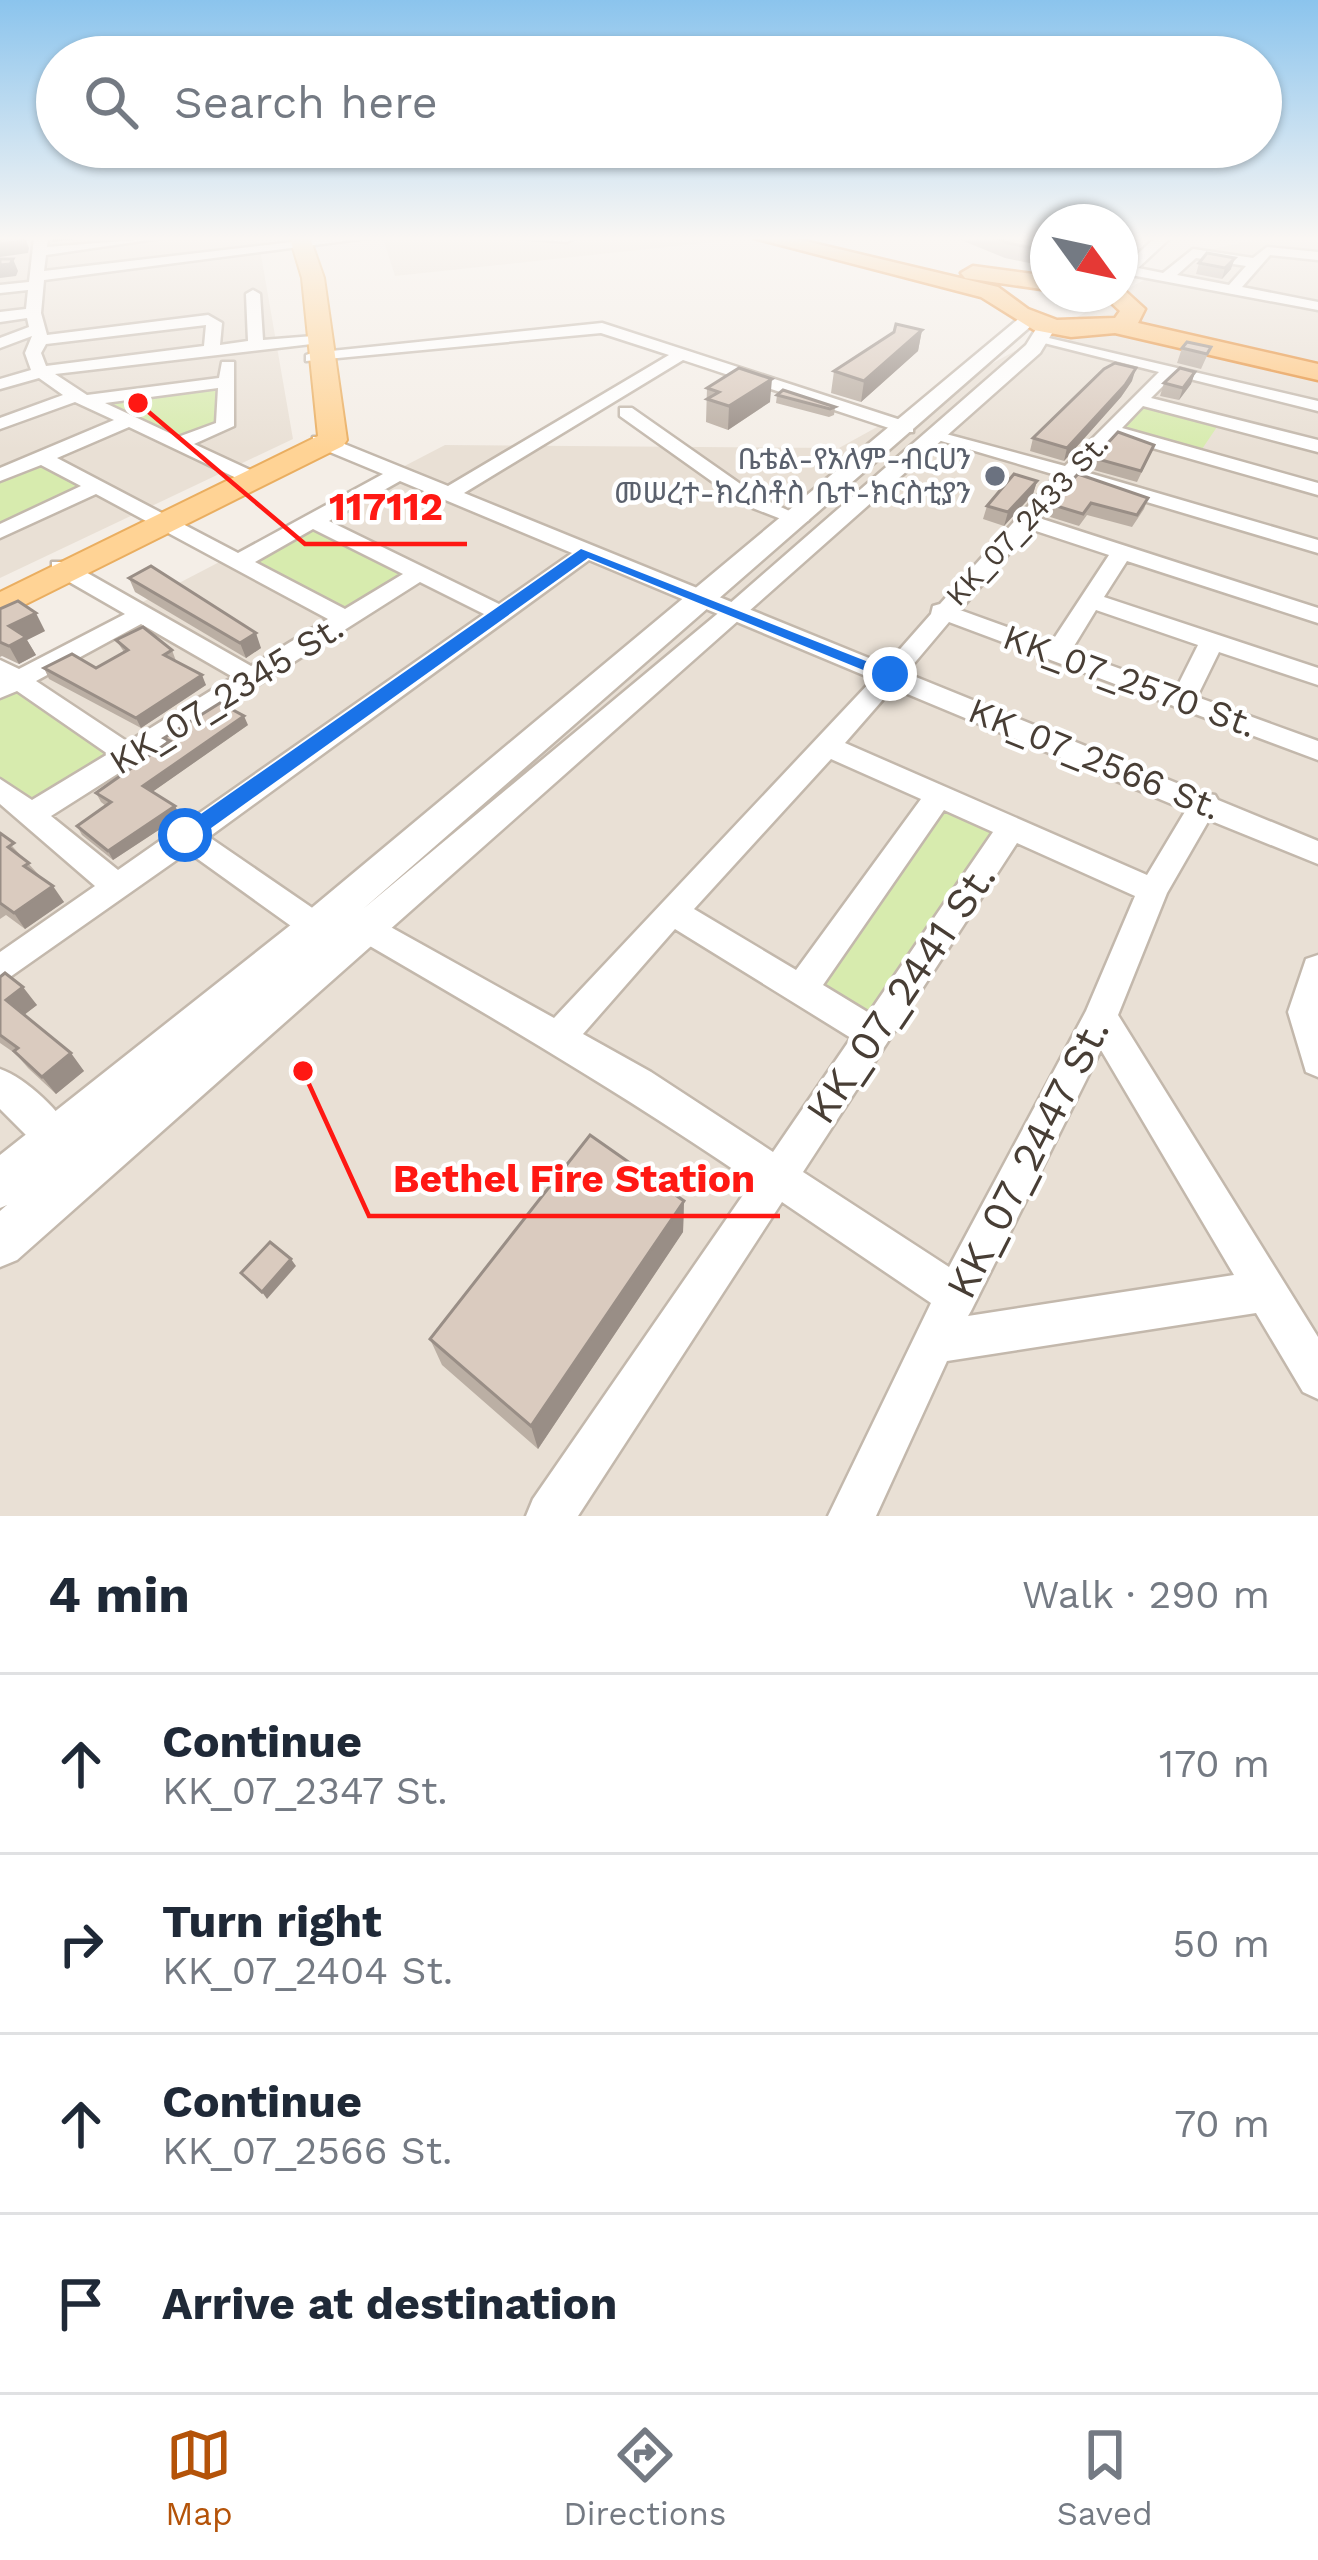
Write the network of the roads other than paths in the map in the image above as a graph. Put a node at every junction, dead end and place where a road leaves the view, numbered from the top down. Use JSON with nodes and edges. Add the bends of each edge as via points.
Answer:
{"nodes":[{"id":1,"x":38,"y":309,"type":"edge"},
{"id":2,"x":254,"y":309,"type":"edge"},
{"id":3,"x":315,"y":309,"type":"edge"},
{"id":4,"x":1019,"y":309,"type":"edge"},
{"id":5,"x":1157,"y":309,"type":"edge"},
{"id":6,"x":1168,"y":309,"type":"edge"},
{"id":7,"x":1078,"y":312,"type":"edge"},
{"id":8,"x":0,"y":316,"type":"edge"},
{"id":9,"x":1040,"y":327,"type":"junction"},
{"id":10,"x":36,"y":341,"type":"junction"},
{"id":11,"x":0,"y":343,"type":"edge"},
{"id":12,"x":256,"y":346,"type":"junction"},
{"id":13,"x":317,"y":348,"type":"junction"},
{"id":14,"x":220,"y":350,"type":"junction"},
{"id":15,"x":682,"y":354,"type":"junction"},
{"id":16,"x":1318,"y":354,"type":"edge"},
{"id":17,"x":0,"y":359,"type":"edge"},
{"id":18,"x":1169,"y":371,"type":"junction"},
{"id":19,"x":1318,"y":372,"type":"edge"},
{"id":20,"x":227,"y":382,"type":"junction"},
{"id":21,"x":828,"y":382,"type":"dead end"},
{"id":22,"x":0,"y":384,"type":"edge"},
{"id":23,"x":809,"y":394,"type":"junction"},
{"id":24,"x":80,"y":398,"type":"junction"},
{"id":25,"x":1139,"y":400,"type":"junction"},
{"id":26,"x":1318,"y":406,"type":"edge"},
{"id":27,"x":626,"y":412,"type":"dead end"},
{"id":28,"x":1221,"y":421,"type":"junction"},
{"id":29,"x":128,"y":422,"type":"junction"},
{"id":30,"x":0,"y":424,"type":"edge"},
{"id":31,"x":907,"y":428,"type":"junction"},
{"id":32,"x":1111,"y":430,"type":"junction"},
{"id":33,"x":937,"y":434,"type":"junction"},
{"id":34,"x":325,"y":443,"type":"junction"},
{"id":35,"x":176,"y":444,"type":"junction"},
{"id":36,"x":1318,"y":446,"type":"edge"},
{"id":37,"x":1198,"y":455,"type":"junction"},
{"id":38,"x":43,"y":458,"type":"junction"},
{"id":39,"x":1067,"y":470,"type":"junction"},
{"id":40,"x":400,"y":473,"type":"junction"},
{"id":41,"x":0,"y":475,"type":"edge"},
{"id":42,"x":252,"y":479,"type":"junction"},
{"id":43,"x":99,"y":485,"type":"junction"},
{"id":44,"x":1318,"y":489,"type":"edge"},
{"id":45,"x":449,"y":494,"type":"junction"},
{"id":46,"x":165,"y":520,"type":"junction"},
{"id":47,"x":799,"y":520,"type":"junction"},
{"id":48,"x":1024,"y":520,"type":"junction"},
{"id":49,"x":313,"y":521,"type":"junction"},
{"id":50,"x":0,"y":531,"type":"edge"},
{"id":51,"x":1318,"y":547,"type":"edge"},
{"id":52,"x":1122,"y":551,"type":"junction"},
{"id":53,"x":587,"y":552,"type":"junction"},
{"id":54,"x":242,"y":560,"type":"junction"},
{"id":55,"x":65,"y":570,"type":"junction"},
{"id":56,"x":419,"y":573,"type":"junction"},
{"id":57,"x":1090,"y":600,"type":"junction"},
{"id":58,"x":0,"y":601,"type":"edge"},
{"id":59,"x":722,"y":605,"type":"junction"},
{"id":60,"x":941,"y":610,"type":"junction"},
{"id":61,"x":498,"y":612,"type":"junction"},
{"id":62,"x":140,"y":615,"type":"junction"},
{"id":63,"x":1318,"y":616,"type":"edge"},
{"id":64,"x":346,"y":619,"type":"junction"},
{"id":65,"x":1212,"y":641,"type":"junction"},
{"id":66,"x":1057,"y":653,"type":"junction"},
{"id":67,"x":890,"y":674,"type":"junction"},
{"id":68,"x":251,"y":676,"type":"junction"},
{"id":69,"x":1318,"y":677,"type":"edge"},
{"id":70,"x":6,"y":679,"type":"edge"},
{"id":71,"x":1183,"y":700,"type":"junction"},
{"id":72,"x":827,"y":746,"type":"junction"},
{"id":73,"x":1318,"y":751,"type":"edge"},
{"id":74,"x":129,"y":755,"type":"junction"},
{"id":75,"x":0,"y":790,"type":"edge"},
{"id":76,"x":938,"y":796,"type":"junction"},
{"id":77,"x":1205,"y":802,"type":"junction"},
{"id":78,"x":32,"y":814,"type":"junction"},
{"id":79,"x":1011,"y":829,"type":"junction"},
{"id":80,"x":185,"y":835,"type":"junction"},
{"id":81,"x":1318,"y":853,"type":"edge"},
{"id":82,"x":115,"y":885,"type":"junction"},
{"id":83,"x":1154,"y":891,"type":"junction"},
{"id":84,"x":672,"y":911,"type":"junction"},
{"id":85,"x":316,"y":927,"type":"junction"},
{"id":86,"x":367,"y":929,"type":"junction"},
{"id":87,"x":294,"y":968,"type":"junction"},
{"id":88,"x":0,"y":970,"type":"edge"},
{"id":89,"x":1318,"y":972,"type":"edge"},
{"id":90,"x":800,"y":991,"type":"junction"},
{"id":91,"x":1100,"y":1017,"type":"junction"},
{"id":92,"x":872,"y":1034,"type":"junction"},
{"id":93,"x":556,"y":1041,"type":"junction"},
{"id":94,"x":1318,"y":1061,"type":"edge"},
{"id":95,"x":0,"y":1084,"type":"edge"},
{"id":96,"x":72,"y":1151,"type":"junction"},
{"id":97,"x":778,"y":1174,"type":"junction"},
{"id":98,"x":0,"y":1185,"type":"edge"},
{"id":99,"x":0,"y":1243,"type":"edge"},
{"id":100,"x":1267,"y":1292,"type":"junction"},
{"id":101,"x":956,"y":1296,"type":"junction"},
{"id":102,"x":935,"y":1342,"type":"junction"},
{"id":103,"x":1316,"y":1367,"type":"edge"},
{"id":104,"x":550,"y":1516,"type":"edge"},
{"id":105,"x":852,"y":1516,"type":"edge"}],
"edges":[{"from":1,"to":10,"type":"street"},
{"from":2,"to":12,"type":"street"},
{"from":3,"to":13,"type":"main road"},
{"from":4,"to":9,"type":"highway"},
{"from":5,"to":19,"type":"highway"},
{"from":6,"to":16,"type":"highway"},
{"from":7,"to":9,"type":"highway"},
{"from":8,"to":10,"type":"street"},
{"from":9,"to":18,"type":"street"},
{"from":9,"to":31,"type":"street"},
{"from":9,"to":33,"type":"street"},
{"from":10,"to":11,"type":"street"},
{"from":10,"to":14,"type":"street"},
{"from":10,"to":14,"type":"street","via":[[208,320]]},
{"from":10,"to":17,"type":"street"},
{"from":10,"to":22,"type":"street"},
{"from":10,"to":24,"type":"street"},
{"from":12,"to":13,"type":"street"},
{"from":12,"to":14,"type":"street"},
{"from":13,"to":15,"type":"street","via":[[602,328]]},
{"from":13,"to":34,"type":"main road","via":[[334,434]]},
{"from":14,"to":20,"type":"street"},
{"from":15,"to":23,"type":"street"},
{"from":15,"to":45,"type":"street"},
{"from":18,"to":25,"type":"street","name":"KK_07_2433 St."},
{"from":18,"to":26,"type":"street"},
{"from":20,"to":24,"type":"street"},
{"from":20,"to":35,"type":"street","via":[[222,430]]},
{"from":21,"to":23,"type":"street"},
{"from":23,"to":31,"type":"street"},
{"from":24,"to":29,"type":"street"},
{"from":24,"to":30,"type":"street"},
{"from":25,"to":28,"type":"street"},
{"from":25,"to":32,"type":"street","name":"KK_07_2433 St."},
{"from":27,"to":47,"type":"street","via":[[752,502]]},
{"from":28,"to":36,"type":"street"},
{"from":28,"to":37,"type":"street"},
{"from":29,"to":35,"type":"street"},
{"from":29,"to":38,"type":"street"},
{"from":31,"to":47,"type":"street"},
{"from":32,"to":37,"type":"street"},
{"from":32,"to":39,"type":"street","name":"KK_07_2433 St."},
{"from":33,"to":39,"type":"street"},
{"from":33,"to":59,"type":"street"},
{"from":34,"to":40,"type":"street","name":"KK_07_2566 St."},
{"from":34,"to":42,"type":"main road"},
{"from":35,"to":42,"type":"street"},
{"from":37,"to":44,"type":"street"},
{"from":38,"to":41,"type":"street"},
{"from":38,"to":43,"type":"street"},
{"from":39,"to":48,"type":"street","name":"KK_07_2433 St."},
{"from":39,"to":51,"type":"street"},
{"from":40,"to":45,"type":"street","name":"KK_07_2566 St."},
{"from":40,"to":49,"type":"street"},
{"from":42,"to":46,"type":"main road"},
{"from":43,"to":46,"type":"street"},
{"from":43,"to":50,"type":"street"},
{"from":45,"to":53,"type":"street","name":"KK_07_2566 St."},
{"from":46,"to":54,"type":"street"},
{"from":46,"to":55,"type":"main road"},
{"from":47,"to":59,"type":"street"},
{"from":48,"to":52,"type":"street"},
{"from":48,"to":60,"type":"street","name":"KK_07_2433 St."},
{"from":49,"to":54,"type":"street"},
{"from":49,"to":56,"type":"street"},
{"from":52,"to":57,"type":"street"},
{"from":52,"to":63,"type":"street"},
{"from":53,"to":59,"type":"street","name":"KK_07_2566 St."},
{"from":53,"to":61,"type":"street"},
{"from":54,"to":64,"type":"street"},
{"from":55,"to":58,"type":"main road"},
{"from":55,"to":62,"type":"street"},
{"from":56,"to":61,"type":"street"},
{"from":56,"to":64,"type":"street","name":"KK_07_2345 St."},
{"from":57,"to":65,"type":"street"},
{"from":57,"to":66,"type":"street"},
{"from":59,"to":67,"type":"street","name":"KK_07_2566 St."},
{"from":59,"to":85,"type":"street"},
{"from":59,"to":86,"type":"street"},
{"from":60,"to":66,"type":"street","name":"KK_07_2570 St."},
{"from":60,"to":67,"type":"street","name":"KK_07_2433 St."},
{"from":61,"to":80,"type":"street"},
{"from":62,"to":68,"type":"street"},
{"from":62,"to":70,"type":"street"},
{"from":64,"to":68,"type":"street","name":"KK_07_2345 St."},
{"from":65,"to":69,"type":"street"},
{"from":65,"to":71,"type":"street"},
{"from":66,"to":71,"type":"street","name":"KK_07_2570 St."},
{"from":67,"to":72,"type":"street","name":"KK_07_2433 St."},
{"from":67,"to":77,"type":"street","name":"KK_07_2566 St."},
{"from":68,"to":74,"type":"street","name":"KK_07_2345 St."},
{"from":70,"to":74,"type":"street"},
{"from":71,"to":73,"type":"street","name":"KK_07_2570 St."},
{"from":72,"to":76,"type":"street"},
{"from":72,"to":84,"type":"street"},
{"from":74,"to":78,"type":"street","name":"KK_07_2345 St."},
{"from":75,"to":78,"type":"street"},
{"from":76,"to":79,"type":"street"},
{"from":76,"to":90,"type":"street"},
{"from":77,"to":81,"type":"street","name":"KK_07_2566 St."},
{"from":77,"to":83,"type":"street","name":"KK_07_2447 St."},
{"from":78,"to":82,"type":"street"},
{"from":79,"to":83,"type":"street"},
{"from":79,"to":92,"type":"street","name":"KK_07_2441 St."},
{"from":80,"to":82,"type":"street"},
{"from":80,"to":85,"type":"street"},
{"from":82,"to":88,"type":"street"},
{"from":83,"to":91,"type":"street","name":"KK_07_2447 St."},
{"from":84,"to":90,"type":"street"},
{"from":84,"to":93,"type":"street"},
{"from":85,"to":87,"type":"street"},
{"from":86,"to":87,"type":"street"},
{"from":86,"to":93,"type":"street"},
{"from":87,"to":96,"type":"street"},
{"from":89,"to":94,"type":"street","via":[[1305,1012]]},
{"from":90,"to":92,"type":"street"},
{"from":91,"to":100,"type":"street"},
{"from":91,"to":101,"type":"street","name":"KK_07_2447 St."},
{"from":92,"to":97,"type":"street","name":"KK_07_2441 St."},
{"from":93,"to":97,"type":"street"},
{"from":95,"to":96,"type":"street"},
{"from":96,"to":98,"type":"street"},
{"from":96,"to":99,"type":"street"},
{"from":97,"to":101,"type":"street"},
{"from":97,"to":104,"type":"street","name":"KK_07_2441 St."},
{"from":100,"to":102,"type":"street"},
{"from":100,"to":103,"type":"street"},
{"from":101,"to":102,"type":"street","name":"KK_07_2447 St."},
{"from":102,"to":105,"type":"street","name":"KK_07_2447 St."}]}
